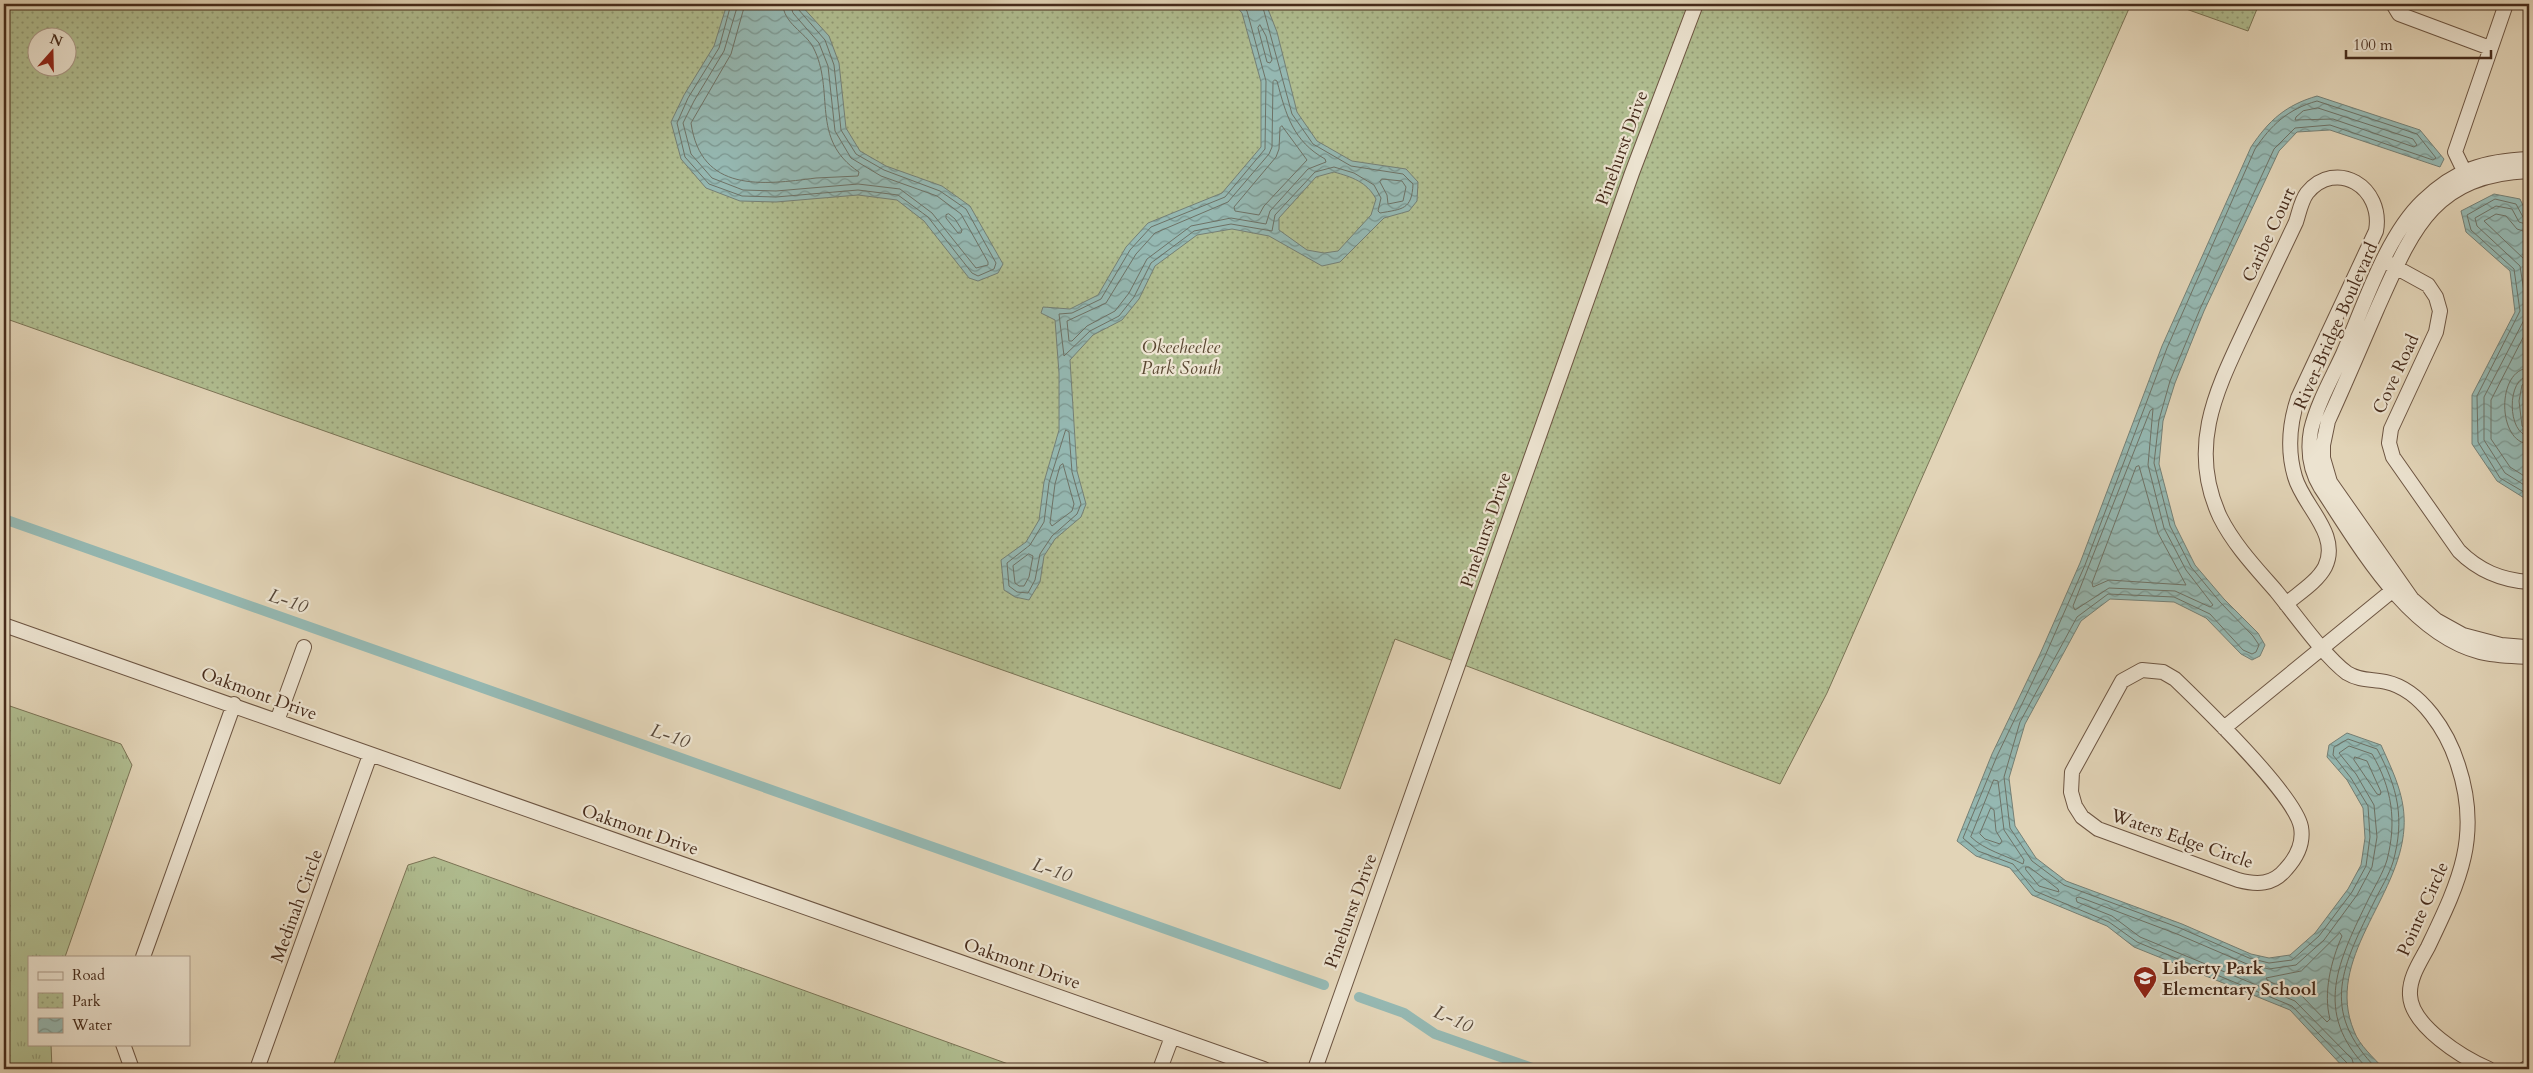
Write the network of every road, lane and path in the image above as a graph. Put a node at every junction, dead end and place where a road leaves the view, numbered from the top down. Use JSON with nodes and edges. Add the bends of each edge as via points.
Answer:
{"nodes":[{"id":1,"x":1696,"y":4,"type":"edge"},
{"id":2,"x":2393,"y":4,"type":"edge"},
{"id":3,"x":2506,"y":4,"type":"edge"},
{"id":4,"x":2490,"y":48,"type":"junction"},
{"id":5,"x":2529,"y":159,"type":"edge"},
{"id":6,"x":2529,"y":171,"type":"edge"},
{"id":7,"x":2471,"y":175,"type":"junction"},
{"id":8,"x":2390,"y":264,"type":"junction"},
{"id":9,"x":2529,"y":582,"type":"edge"},
{"id":10,"x":2396,"y":587,"type":"junction"},
{"id":11,"x":2286,"y":604,"type":"junction"},
{"id":12,"x":4,"y":625,"type":"edge"},
{"id":13,"x":304,"y":647,"type":"dead end"},
{"id":14,"x":2322,"y":647,"type":"junction"},
{"id":15,"x":2529,"y":647,"type":"edge"},
{"id":16,"x":2529,"y":657,"type":"edge"},
{"id":17,"x":234,"y":704,"type":"junction"},
{"id":18,"x":277,"y":720,"type":"junction"},
{"id":19,"x":2224,"y":728,"type":"junction"},
{"id":20,"x":370,"y":755,"type":"junction"},
{"id":21,"x":143,"y":956,"type":"edge"},
{"id":22,"x":1172,"y":1037,"type":"junction"},
{"id":23,"x":124,"y":1046,"type":"edge"},
{"id":24,"x":2529,"y":1067,"type":"edge"},
{"id":25,"x":132,"y":1069,"type":"edge"},
{"id":26,"x":257,"y":1069,"type":"edge"},
{"id":27,"x":1160,"y":1069,"type":"edge"},
{"id":28,"x":1264,"y":1069,"type":"edge"},
{"id":29,"x":1315,"y":1069,"type":"edge"},
{"id":30,"x":2490,"y":1069,"type":"edge"},
{"id":31,"x":2525,"y":1069,"type":"edge"}],
"edges":[{"from":1,"to":29,"type":"street","name":"Pinehurst Drive","via":[[1632,173]]},
{"from":2,"to":4,"type":"street","via":[[2399,14]]},
{"from":3,"to":4,"type":"street"},
{"from":4,"to":7,"type":"street","via":[[2458,142]]},
{"from":5,"to":7,"type":"street","name":"River Bridge Boulevard","via":[[2510,160]]},
{"from":6,"to":7,"type":"street","name":"River Bridge Boulevard"},
{"from":7,"to":8,"type":"street","name":"River Bridge Boulevard","via":[[2423,218]]},
{"from":8,"to":9,"type":"street","name":"Cove Road","via":[[2428,285],[2440,311],[2436,332],[2391,429],[2389,443],[2393,457],[2469,561],[2493,575]]},
{"from":8,"to":10,"type":"street","name":"River Bridge Boulevard","via":[[2328,421],[2323,445],[2326,470],[2336,493]]},
{"from":10,"to":14,"type":"street"},
{"from":10,"to":15,"type":"street","name":"River Bridge Boulevard","via":[[2452,630],[2482,641]]},
{"from":10,"to":16,"type":"street","name":"River Bridge Boulevard","via":[[2426,624],[2449,640],[2480,652]]},
{"from":11,"to":11,"type":"street","name":"Caribe Court","via":[[2243,552],[2221,517],[2209,483],[2207,426],[2219,385],[2296,222],[2303,200],[2318,184],[2330,179],[2345,179],[2369,193],[2376,205],[2378,219],[2376,231],[2293,414],[2289,446],[2295,479],[2325,532],[2329,552],[2320,574]]},
{"from":11,"to":14,"type":"street","name":"Caribe Court"},
{"from":12,"to":17,"type":"street","name":"Oakmont Drive"},
{"from":13,"to":18,"type":"street"},
{"from":14,"to":19,"type":"street"},
{"from":14,"to":30,"type":"street","name":"Pointe Circle","via":[[2342,669],[2356,678],[2393,684],[2413,695],[2433,717],[2458,763],[2468,806],[2463,864],[2451,900],[2413,976],[2410,997],[2413,1011],[2424,1024],[2461,1054]]},
{"from":17,"to":18,"type":"street","name":"Oakmont Drive"},
{"from":17,"to":21,"type":"street"},
{"from":18,"to":20,"type":"street","name":"Oakmont Drive"},
{"from":19,"to":19,"type":"street","name":"Waters Edge Circle","via":[[2286,800],[2300,822],[2302,836],[2296,857],[2282,874],[2270,881],[2253,884],[2105,832],[2092,826],[2075,806],[2071,792],[2072,772],[2122,681],[2135,672],[2149,670],[2169,675]]},
{"from":20,"to":22,"type":"street","name":"Oakmont Drive"},
{"from":20,"to":26,"type":"street","name":"Medinah Circle"},
{"from":22,"to":27,"type":"street"},
{"from":22,"to":28,"type":"street","name":"Oakmont Drive"},
{"from":23,"to":25,"type":"street"},
{"from":24,"to":31,"type":"street"}]}
